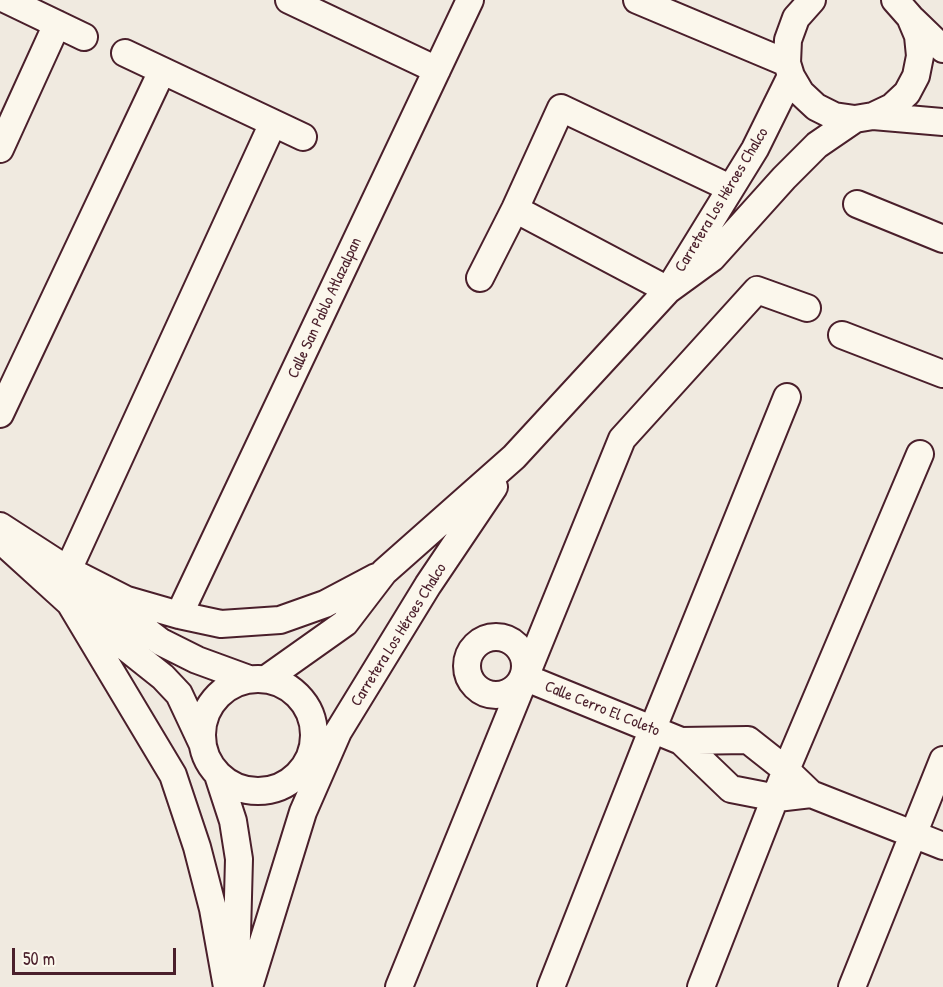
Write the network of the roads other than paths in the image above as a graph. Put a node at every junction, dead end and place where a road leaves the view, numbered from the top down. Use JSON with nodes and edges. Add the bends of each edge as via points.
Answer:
{"nodes":[{"id":1,"x":8,"y":0,"type":"edge"},
{"id":2,"x":289,"y":0,"type":"edge"},
{"id":3,"x":470,"y":0,"type":"edge"},
{"id":4,"x":637,"y":0,"type":"edge"},
{"id":5,"x":812,"y":0,"type":"edge"},
{"id":6,"x":902,"y":8,"type":"edge"},
{"id":7,"x":57,"y":24,"type":"junction"},
{"id":8,"x":84,"y":37,"type":"dead end"},
{"id":9,"x":943,"y":49,"type":"edge"},
{"id":10,"x":124,"y":53,"type":"dead end"},
{"id":11,"x":789,"y":69,"type":"junction"},
{"id":12,"x":437,"y":70,"type":"junction"},
{"id":13,"x":162,"y":71,"type":"junction"},
{"id":14,"x":864,"y":118,"type":"junction"},
{"id":15,"x":943,"y":122,"type":"edge"},
{"id":16,"x":273,"y":123,"type":"junction"},
{"id":17,"x":303,"y":137,"type":"dead end"},
{"id":18,"x":0,"y":149,"type":"edge"},
{"id":19,"x":730,"y":188,"type":"junction"},
{"id":20,"x":857,"y":204,"type":"dead end"},
{"id":21,"x":515,"y":209,"type":"junction"},
{"id":22,"x":943,"y":239,"type":"edge"},
{"id":23,"x":480,"y":279,"type":"dead end"},
{"id":24,"x":668,"y":290,"type":"junction"},
{"id":25,"x":807,"y":308,"type":"dead end"},
{"id":26,"x":842,"y":335,"type":"dead end"},
{"id":27,"x":943,"y":374,"type":"edge"},
{"id":28,"x":788,"y":397,"type":"dead end"},
{"id":29,"x":0,"y":414,"type":"edge"},
{"id":30,"x":920,"y":454,"type":"dead end"},
{"id":31,"x":514,"y":457,"type":"junction"},
{"id":32,"x":0,"y":526,"type":"edge"},
{"id":33,"x":0,"y":538,"type":"edge"},
{"id":34,"x":68,"y":570,"type":"junction"},
{"id":35,"x":384,"y":572,"type":"junction"},
{"id":36,"x":70,"y":603,"type":"junction"},
{"id":37,"x":179,"y":615,"type":"junction"},
{"id":38,"x":524,"y":677,"type":"junction"},
{"id":39,"x":257,"y":679,"type":"junction"},
{"id":40,"x":653,"y":728,"type":"junction"},
{"id":41,"x":338,"y":732,"type":"junction"},
{"id":42,"x":681,"y":741,"type":"junction"},
{"id":43,"x":314,"y":743,"type":"junction"},
{"id":44,"x":202,"y":744,"type":"junction"},
{"id":45,"x":943,"y":760,"type":"edge"},
{"id":46,"x":786,"y":770,"type":"junction"},
{"id":47,"x":218,"y":775,"type":"junction"},
{"id":48,"x":298,"y":775,"type":"junction"},
{"id":49,"x":811,"y":794,"type":"junction"},
{"id":50,"x":777,"y":798,"type":"junction"},
{"id":51,"x":303,"y":812,"type":"junction"},
{"id":52,"x":913,"y":834,"type":"junction"},
{"id":53,"x":943,"y":846,"type":"edge"},
{"id":54,"x":227,"y":987,"type":"edge"},
{"id":55,"x":236,"y":987,"type":"edge"},
{"id":56,"x":249,"y":987,"type":"edge"},
{"id":57,"x":399,"y":987,"type":"edge"},
{"id":58,"x":551,"y":987,"type":"edge"},
{"id":59,"x":701,"y":987,"type":"edge"},
{"id":60,"x":852,"y":987,"type":"edge"}],
"edges":[{"from":1,"to":7,"type":"street"},
{"from":2,"to":12,"type":"street"},
{"from":3,"to":12,"type":"street","name":"Calle San Pablo Atlazalpan"},
{"from":4,"to":11,"type":"street"},
{"from":5,"to":11,"type":"street","via":[[796,18],[788,40]]},
{"from":6,"to":9,"type":"street"},
{"from":6,"to":14,"type":"street","name":"Carretera Los Héroes Chalco","via":[[918,36],[916,76],[907,93],[892,107]]},
{"from":7,"to":8,"type":"street"},
{"from":7,"to":18,"type":"street"},
{"from":10,"to":13,"type":"street"},
{"from":11,"to":14,"type":"street","via":[[801,93],[816,107],[834,116]]},
{"from":11,"to":19,"type":"street","name":"Carretera Los Héroes Chalco","via":[[754,149]]},
{"from":12,"to":37,"type":"street","name":"Calle San Pablo Atlazalpan"},
{"from":13,"to":16,"type":"street"},
{"from":13,"to":29,"type":"street"},
{"from":14,"to":15,"type":"street"},
{"from":14,"to":24,"type":"street","name":"Carretera Los Héroes Chalco","via":[[817,145],[712,258]]},
{"from":16,"to":17,"type":"street"},
{"from":16,"to":34,"type":"street"},
{"from":19,"to":21,"type":"street","via":[[561,108]]},
{"from":19,"to":24,"type":"street","name":"Carretera Los Héroes Chalco"},
{"from":20,"to":22,"type":"street"},
{"from":21,"to":23,"type":"street"},
{"from":21,"to":24,"type":"street"},
{"from":24,"to":31,"type":"street"},
{"from":25,"to":38,"type":"street","via":[[757,290],[622,439]]},
{"from":26,"to":27,"type":"street"},
{"from":28,"to":40,"type":"street"},
{"from":30,"to":46,"type":"street"},
{"from":31,"to":35,"type":"street","name":"Carretera Los Héroes Chalco"},
{"from":31,"to":41,"type":"street","name":"Carretera Los Héroes Chalco","via":[[428,585]]},
{"from":32,"to":34,"type":"street"},
{"from":33,"to":36,"type":"street"},
{"from":34,"to":37,"type":"street","via":[[127,600]]},
{"from":34,"to":39,"type":"street","via":[[161,642],[197,660]]},
{"from":35,"to":37,"type":"street","via":[[325,604],[280,620],[221,624]]},
{"from":35,"to":39,"type":"street","via":[[345,623]]},
{"from":36,"to":44,"type":"street","via":[[168,682],[179,694]]},
{"from":36,"to":54,"type":"street","via":[[173,776],[213,909]]},
{"from":38,"to":40,"type":"street","name":"Calle Cerro El Coleto"},
{"from":38,"to":57,"type":"street"},
{"from":39,"to":43,"type":"street","via":[[283,684],[297,695],[308,709]]},
{"from":39,"to":44,"type":"street","via":[[232,685],[218,695],[207,710]]},
{"from":40,"to":42,"type":"street","name":"Calle Cerro El Coleto"},
{"from":40,"to":58,"type":"street"},
{"from":41,"to":43,"type":"street"},
{"from":41,"to":51,"type":"street","name":"Carretera Los Héroes Chalco"},
{"from":42,"to":46,"type":"street","name":"Calle Cerro El Coleto","via":[[748,740]]},
{"from":42,"to":50,"type":"street","name":"Calle Cerro El Coleto","via":[[731,789]]},
{"from":43,"to":48,"type":"street","via":[[309,760]]},
{"from":44,"to":47,"type":"street"},
{"from":45,"to":52,"type":"street"},
{"from":46,"to":49,"type":"street","name":"Calle Cerro El Coleto"},
{"from":46,"to":50,"type":"street"},
{"from":47,"to":48,"type":"street","via":[[249,791],[267,791]]},
{"from":47,"to":55,"type":"street","via":[[233,821],[239,858]]},
{"from":48,"to":51,"type":"street"},
{"from":49,"to":50,"type":"street","name":"Calle Cerro El Coleto"},
{"from":49,"to":52,"type":"street","name":"Calle Cerro El Coleto"},
{"from":50,"to":59,"type":"street"},
{"from":51,"to":56,"type":"street","name":"Carretera Los Héroes Chalco"},
{"from":52,"to":53,"type":"street","name":"Calle Cerro El Coleto"},
{"from":52,"to":60,"type":"street"}]}
